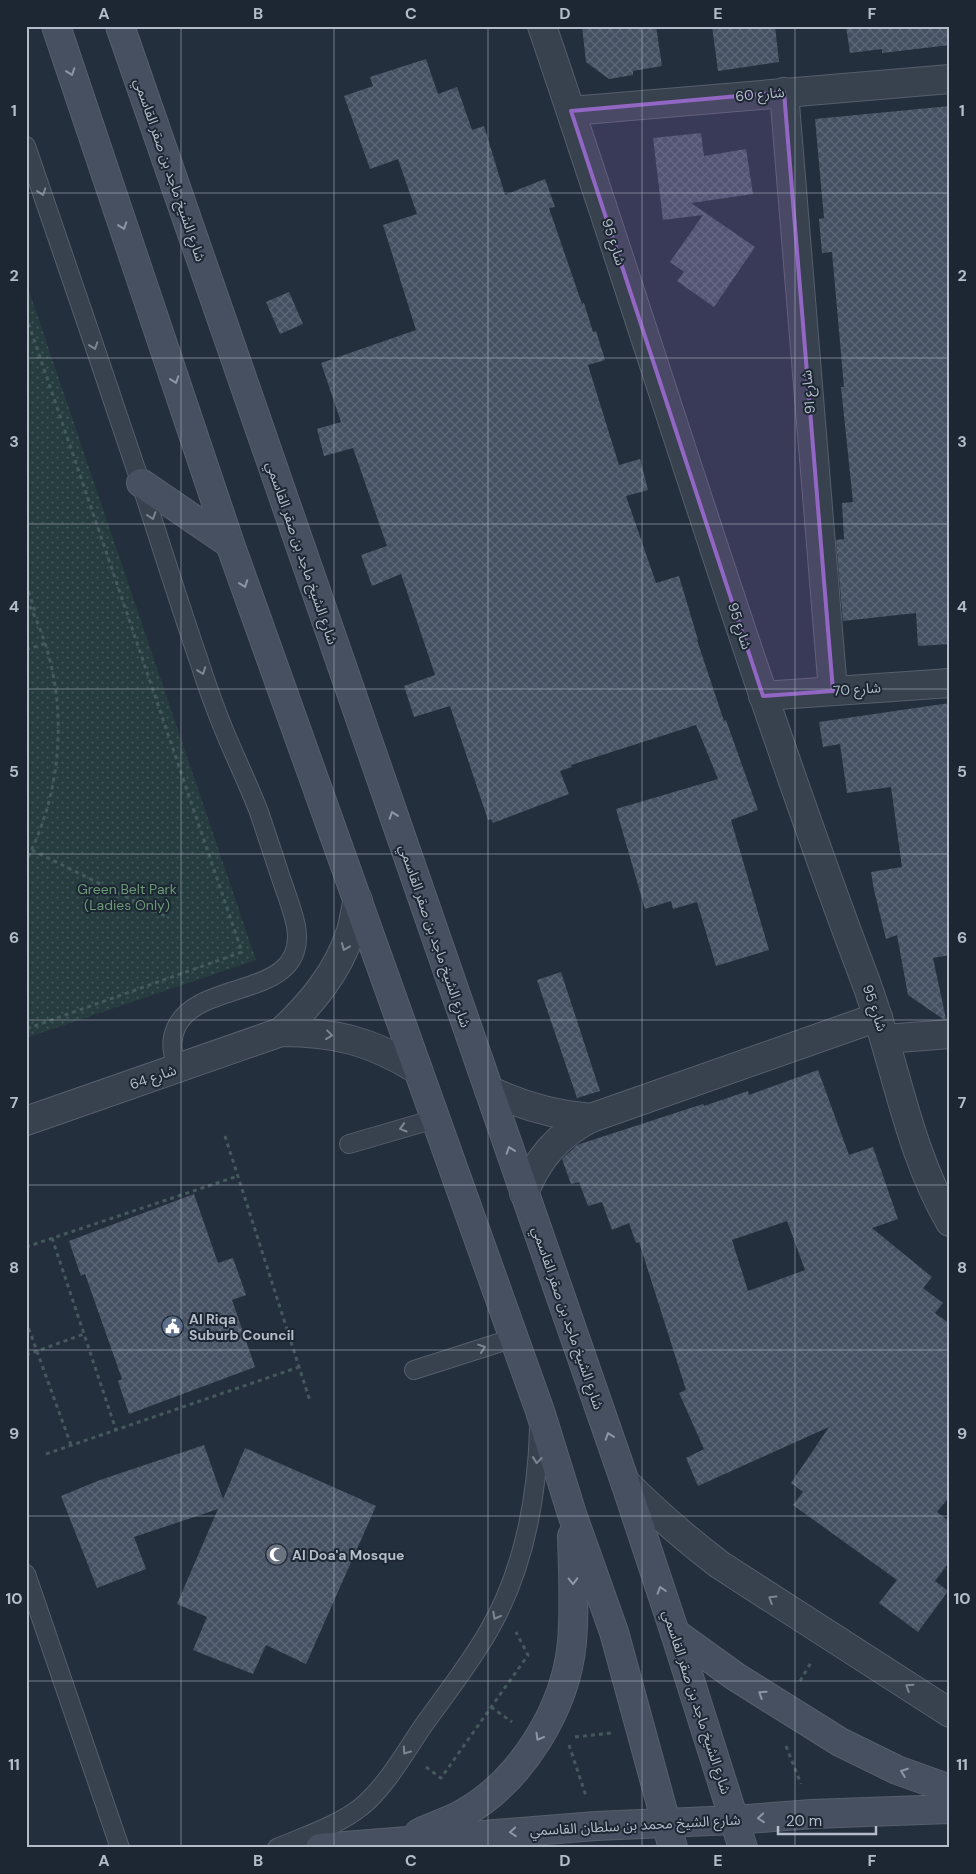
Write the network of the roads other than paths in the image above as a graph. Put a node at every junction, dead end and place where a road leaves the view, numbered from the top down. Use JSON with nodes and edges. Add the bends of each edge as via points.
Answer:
{"nodes":[{"id":1,"x":56,"y":26,"type":"edge"},
{"id":2,"x":120,"y":26,"type":"edge"},
{"id":3,"x":542,"y":26,"type":"edge"},
{"id":4,"x":950,"y":79,"type":"edge"},
{"id":5,"x":784,"y":92,"type":"junction"},
{"id":6,"x":570,"y":110,"type":"junction"},
{"id":7,"x":26,"y":146,"type":"edge"},
{"id":8,"x":141,"y":483,"type":"junction"},
{"id":9,"x":230,"y":544,"type":"junction"},
{"id":10,"x":950,"y":683,"type":"edge"},
{"id":11,"x":833,"y":691,"type":"junction"},
{"id":12,"x":763,"y":696,"type":"junction"},
{"id":13,"x":358,"y":900,"type":"junction"},
{"id":14,"x":882,"y":1028,"type":"junction"},
{"id":15,"x":281,"y":1032,"type":"junction"},
{"id":16,"x":950,"y":1034,"type":"edge"},
{"id":17,"x":178,"y":1068,"type":"junction"},
{"id":18,"x":418,"y":1070,"type":"junction"},
{"id":19,"x":489,"y":1090,"type":"junction"},
{"id":20,"x":590,"y":1118,"type":"junction"},
{"id":21,"x":435,"y":1119,"type":"junction"},
{"id":22,"x":26,"y":1121,"type":"edge"},
{"id":23,"x":349,"y":1144,"type":"dead end"},
{"id":24,"x":524,"y":1193,"type":"junction"},
{"id":25,"x":950,"y":1222,"type":"edge"},
{"id":26,"x":514,"y":1338,"type":"junction"},
{"id":27,"x":414,"y":1370,"type":"dead end"},
{"id":28,"x":540,"y":1411,"type":"junction"},
{"id":29,"x":625,"y":1482,"type":"junction"},
{"id":30,"x":572,"y":1514,"type":"junction"},
{"id":31,"x":26,"y":1574,"type":"edge"},
{"id":32,"x":675,"y":1633,"type":"junction"},
{"id":33,"x":950,"y":1714,"type":"edge"},
{"id":34,"x":950,"y":1789,"type":"edge"},
{"id":35,"x":950,"y":1809,"type":"edge"},
{"id":36,"x":734,"y":1820,"type":"junction"},
{"id":37,"x":670,"y":1835,"type":"edge"},
{"id":38,"x":400,"y":1841,"type":"junction"},
{"id":39,"x":120,"y":1848,"type":"edge"},
{"id":40,"x":276,"y":1848,"type":"edge"},
{"id":41,"x":320,"y":1848,"type":"edge"},
{"id":42,"x":743,"y":1848,"type":"edge"}],
"edges":[{"from":1,"to":9,"type":"main road","one_way":true},
{"from":19,"to":2,"type":"main road","name":"شارع الشيخ ماجد بن صقر القاسمي","one_way":true},
{"from":3,"to":6,"type":"street","name":"شارع 95"},
{"from":4,"to":5,"type":"street","name":"شارع 60"},
{"from":5,"to":6,"type":"street","name":"شارع 60"},
{"from":5,"to":11,"type":"street","name":"شارع 91"},
{"from":6,"to":12,"type":"street","name":"شارع 95"},
{"from":7,"to":8,"type":"lane","one_way":true},
{"from":8,"to":9,"type":"main road"},
{"from":8,"to":17,"type":"lane","one_way":true,"via":[[212,697],[259,813],[297,934],[293,955],[280,972],[187,1011],[174,1033],[172,1046]]},
{"from":9,"to":13,"type":"main road","one_way":true},
{"from":10,"to":11,"type":"street","name":"شارع 70"},
{"from":11,"to":12,"type":"street","name":"شارع 70"},
{"from":12,"to":14,"type":"street","name":"شارع 95"},
{"from":13,"to":15,"type":"street","name":"شارع 64","one_way":true,"via":[[351,931],[339,960],[323,987]]},
{"from":13,"to":18,"type":"main road"},
{"from":14,"to":16,"type":"street"},
{"from":14,"to":20,"type":"street"},
{"from":14,"to":25,"type":"street","name":"شارع 95","via":[[911,1132]]},
{"from":15,"to":17,"type":"street","name":"شارع 64"},
{"from":15,"to":18,"type":"street","name":"شارع 64","one_way":true,"via":[[338,1036],[393,1055]]},
{"from":17,"to":22,"type":"street","name":"شارع 64"},
{"from":18,"to":21,"type":"main road"},
{"from":19,"to":20,"type":"street","via":[[538,1110]]},
{"from":24,"to":19,"type":"main road","name":"شارع الشيخ ماجد بن صقر القاسمي","one_way":true},
{"from":20,"to":24,"type":"street","via":[[549,1148]]},
{"from":21,"to":23,"type":"lane","one_way":true},
{"from":21,"to":26,"type":"main road"},
{"from":29,"to":24,"type":"main road","name":"شارع الشيخ ماجد بن صقر القاسمي","one_way":true},
{"from":27,"to":26,"type":"lane","one_way":true},
{"from":26,"to":28,"type":"main road"},
{"from":28,"to":30,"type":"main road"},
{"from":28,"to":40,"type":"lane","one_way":true,"via":[[539,1448],[522,1550],[502,1605],[488,1632],[387,1778],[363,1806],[340,1822]]},
{"from":32,"to":29,"type":"main road","name":"شارع الشيخ ماجد بن صقر القاسمي","one_way":true},
{"from":33,"to":29,"type":"street","one_way":true,"via":[[720,1565],[673,1528]]},
{"from":30,"to":37,"type":"main road","via":[[614,1632]]},
{"from":30,"to":38,"type":"main road","one_way":true,"via":[[572,1643],[566,1677],[554,1710],[538,1740],[493,1792],[465,1812]]},
{"from":31,"to":39,"type":"lane"},
{"from":34,"to":32,"type":"main road","one_way":true,"via":[[897,1770],[840,1742],[736,1677]]},
{"from":32,"to":36,"type":"main road","name":"شارع الشيخ ماجد بن صقر القاسمي"},
{"from":35,"to":36,"type":"main road","name":"شارع الشيخ محمد بن سلطان القاسمي","one_way":true},
{"from":36,"to":37,"type":"main road","name":"شارع الشيخ محمد بن سلطان القاسمي"},
{"from":36,"to":42,"type":"main road","name":"شارع الشيخ ماجد بن صقر القاسمي"},
{"from":37,"to":38,"type":"main road","name":"شارع الشيخ محمد بن سلطان القاسمي","one_way":true,"via":[[596,1826]]},
{"from":38,"to":41,"type":"main road","name":"شارع الشيخ محمد بن سلطان القاسمي"}]}
